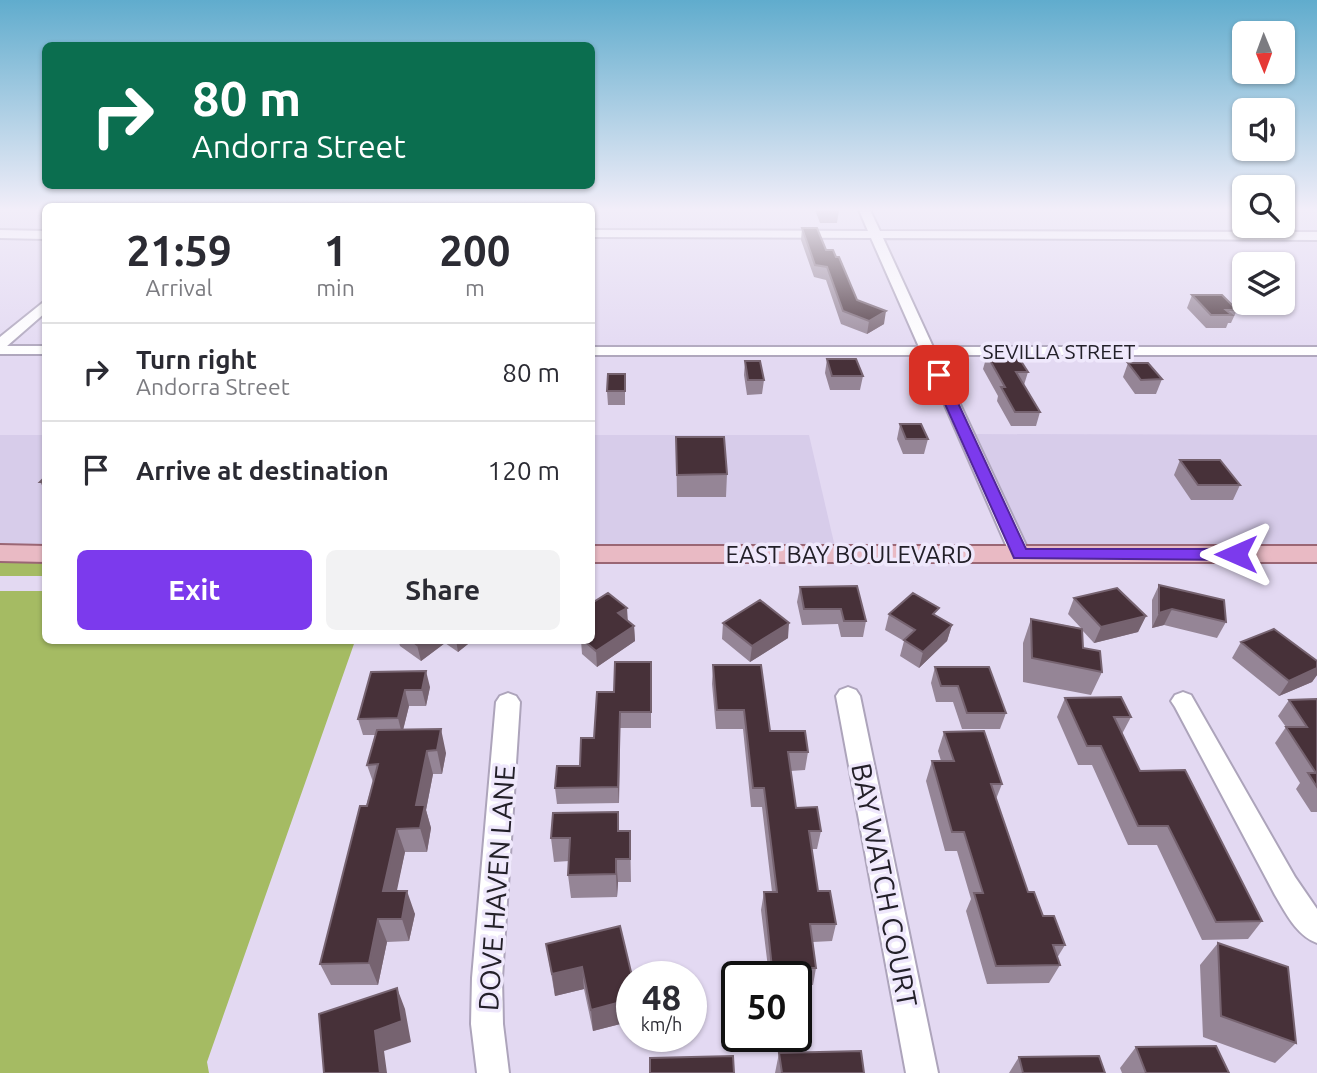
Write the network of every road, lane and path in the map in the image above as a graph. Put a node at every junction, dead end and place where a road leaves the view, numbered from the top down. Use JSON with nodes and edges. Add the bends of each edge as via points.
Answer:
{"nodes":[{"id":1,"x":887,"y":260,"type":"edge"},
{"id":2,"x":42,"y":307,"type":"edge"},
{"id":3,"x":0,"y":344,"type":"edge"},
{"id":4,"x":0,"y":350,"type":"edge"},
{"id":5,"x":42,"y":350,"type":"edge"},
{"id":6,"x":595,"y":351,"type":"edge"},
{"id":7,"x":928,"y":351,"type":"junction"},
{"id":8,"x":1317,"y":351,"type":"edge"},
{"id":9,"x":0,"y":554,"type":"edge"},
{"id":10,"x":42,"y":554,"type":"edge"},
{"id":11,"x":595,"y":554,"type":"edge"},
{"id":12,"x":1020,"y":554,"type":"junction"},
{"id":13,"x":1317,"y":554,"type":"edge"},
{"id":14,"x":848,"y":696,"type":"dead end"},
{"id":15,"x":1183,"y":701,"type":"dead end"},
{"id":16,"x":508,"y":702,"type":"dead end"},
{"id":17,"x":1317,"y":929,"type":"edge"},
{"id":18,"x":493,"y":1073,"type":"edge"},
{"id":19,"x":922,"y":1073,"type":"edge"}],
"edges":[{"from":1,"to":7,"type":"street"},
{"from":2,"to":3,"type":"street"},
{"from":4,"to":5,"type":"street"},
{"from":6,"to":7,"type":"street","name":"SEVILLA STREET"},
{"from":7,"to":8,"type":"street","name":"SEVILLA STREET"},
{"from":7,"to":12,"type":"street"},
{"from":9,"to":10,"type":"main road"},
{"from":11,"to":12,"type":"main road","name":"EAST BAY BOULEVARD"},
{"from":12,"to":13,"type":"main road","name":"EAST BAY BOULEVARD"},
{"from":14,"to":19,"type":"street","name":"BAY WATCH COURT"},
{"from":15,"to":17,"type":"street","via":[[1285,886]]},
{"from":16,"to":18,"type":"street","name":"DOVE HAVEN LANE","via":[[487,978]]}]}
